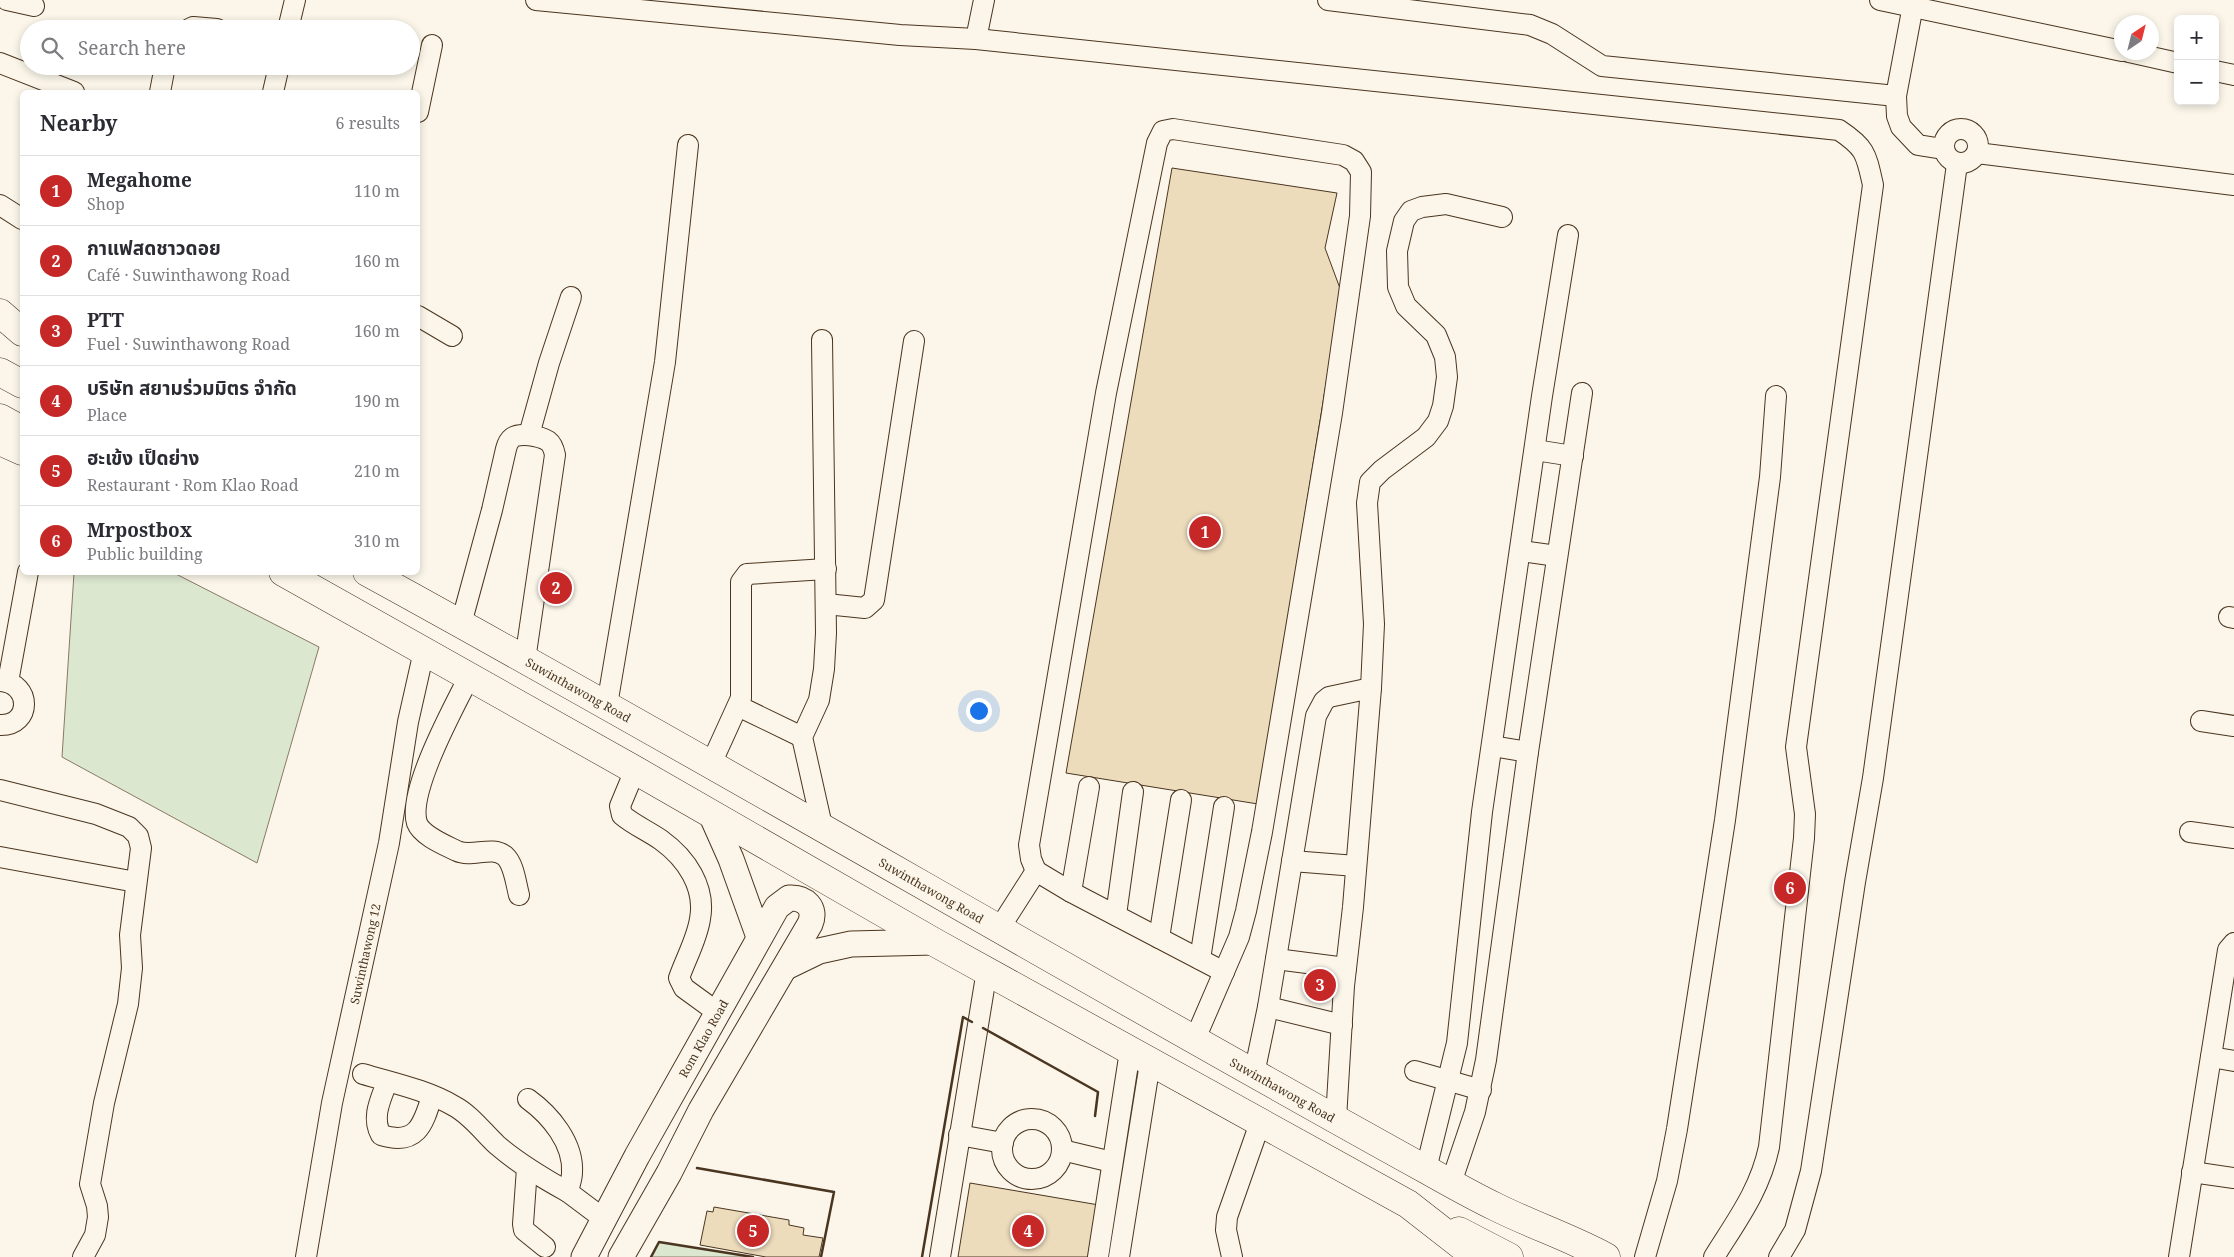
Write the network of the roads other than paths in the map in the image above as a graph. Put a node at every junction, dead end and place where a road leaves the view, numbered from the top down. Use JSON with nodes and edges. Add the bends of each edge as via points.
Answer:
{"nodes":[{"id":1,"x":7,"y":0,"type":"edge"},
{"id":2,"x":295,"y":0,"type":"edge"},
{"id":3,"x":536,"y":0,"type":"edge"},
{"id":4,"x":984,"y":0,"type":"edge"},
{"id":5,"x":1328,"y":0,"type":"edge"},
{"id":6,"x":1880,"y":0,"type":"edge"},
{"id":7,"x":1914,"y":4,"type":"edge"},
{"id":8,"x":34,"y":6,"type":"dead end"},
{"id":9,"x":290,"y":20,"type":"edge"},
{"id":10,"x":976,"y":39,"type":"junction"},
{"id":11,"x":432,"y":45,"type":"dead end"},
{"id":12,"x":2114,"y":49,"type":"edge"},
{"id":13,"x":2159,"y":59,"type":"edge"},
{"id":14,"x":2174,"y":62,"type":"edge"},
{"id":15,"x":0,"y":64,"type":"edge"},
{"id":16,"x":20,"y":72,"type":"edge"},
{"id":17,"x":2219,"y":72,"type":"edge"},
{"id":18,"x":29,"y":75,"type":"edge"},
{"id":19,"x":163,"y":75,"type":"edge"},
{"id":20,"x":277,"y":75,"type":"edge"},
{"id":21,"x":2234,"y":75,"type":"edge"},
{"id":22,"x":69,"y":90,"type":"edge"},
{"id":23,"x":160,"y":90,"type":"edge"},
{"id":24,"x":273,"y":90,"type":"edge"},
{"id":25,"x":1896,"y":96,"type":"junction"},
{"id":26,"x":420,"y":102,"type":"edge"},
{"id":27,"x":688,"y":145,"type":"dead end"},
{"id":28,"x":1943,"y":149,"type":"junction"},
{"id":29,"x":1977,"y":154,"type":"junction"},
{"id":30,"x":1957,"y":164,"type":"junction"},
{"id":31,"x":2234,"y":185,"type":"edge"},
{"id":32,"x":0,"y":205,"type":"edge"},
{"id":33,"x":20,"y":217,"type":"edge"},
{"id":34,"x":1502,"y":217,"type":"dead end"},
{"id":35,"x":1568,"y":236,"type":"dead end"},
{"id":36,"x":571,"y":297,"type":"dead end"},
{"id":37,"x":0,"y":313,"type":"edge"},
{"id":38,"x":420,"y":317,"type":"edge"},
{"id":39,"x":20,"y":330,"type":"edge"},
{"id":40,"x":452,"y":336,"type":"dead end"},
{"id":41,"x":822,"y":340,"type":"dead end"},
{"id":42,"x":914,"y":342,"type":"dead end"},
{"id":43,"x":0,"y":372,"type":"edge"},
{"id":44,"x":20,"y":383,"type":"edge"},
{"id":45,"x":1582,"y":393,"type":"dead end"},
{"id":46,"x":1776,"y":396,"type":"dead end"},
{"id":47,"x":0,"y":418,"type":"edge"},
{"id":48,"x":20,"y":429,"type":"edge"},
{"id":49,"x":529,"y":435,"type":"junction"},
{"id":50,"x":0,"y":440,"type":"edge"},
{"id":51,"x":20,"y":450,"type":"edge"},
{"id":52,"x":1535,"y":450,"type":"junction"},
{"id":53,"x":1573,"y":456,"type":"junction"},
{"id":54,"x":1521,"y":551,"type":"junction"},
{"id":55,"x":1558,"y":556,"type":"junction"},
{"id":56,"x":826,"y":569,"type":"junction"},
{"id":57,"x":27,"y":575,"type":"edge"},
{"id":58,"x":287,"y":575,"type":"edge"},
{"id":59,"x":372,"y":575,"type":"edge"},
{"id":60,"x":826,"y":604,"type":"junction"},
{"id":61,"x":461,"y":624,"type":"junction"},
{"id":62,"x":424,"y":651,"type":"junction"},
{"id":63,"x":525,"y":660,"type":"junction"},
{"id":64,"x":469,"y":677,"type":"junction"},
{"id":65,"x":4,"y":682,"type":"edge"},
{"id":66,"x":1371,"y":688,"type":"junction"},
{"id":67,"x":607,"y":705,"type":"junction"},
{"id":68,"x":738,"y":706,"type":"junction"},
{"id":69,"x":2201,"y":721,"type":"dead end"},
{"id":70,"x":0,"y":726,"type":"edge"},
{"id":71,"x":2234,"y":726,"type":"edge"},
{"id":72,"x":802,"y":737,"type":"junction"},
{"id":73,"x":1492,"y":746,"type":"junction"},
{"id":74,"x":1528,"y":752,"type":"junction"},
{"id":75,"x":711,"y":764,"type":"junction"},
{"id":76,"x":636,"y":770,"type":"junction"},
{"id":77,"x":1089,"y":786,"type":"dead end"},
{"id":78,"x":0,"y":790,"type":"edge"},
{"id":79,"x":1133,"y":792,"type":"dead end"},
{"id":80,"x":1181,"y":800,"type":"dead end"},
{"id":81,"x":1224,"y":806,"type":"dead end"},
{"id":82,"x":711,"y":814,"type":"junction"},
{"id":83,"x":822,"y":826,"type":"junction"},
{"id":84,"x":2190,"y":832,"type":"dead end"},
{"id":85,"x":2234,"y":838,"type":"edge"},
{"id":86,"x":0,"y":857,"type":"edge"},
{"id":87,"x":1292,"y":861,"type":"junction"},
{"id":88,"x":1356,"y":866,"type":"junction"},
{"id":89,"x":1036,"y":871,"type":"junction"},
{"id":90,"x":136,"y":882,"type":"junction"},
{"id":91,"x":1071,"y":892,"type":"junction"},
{"id":92,"x":519,"y":895,"type":"dead end"},
{"id":93,"x":1116,"y":915,"type":"junction"},
{"id":94,"x":1000,"y":929,"type":"junction"},
{"id":95,"x":759,"y":937,"type":"junction"},
{"id":96,"x":1159,"y":938,"type":"junction"},
{"id":97,"x":934,"y":942,"type":"junction"},
{"id":98,"x":2232,"y":948,"type":"edge"},
{"id":99,"x":1200,"y":959,"type":"junction"},
{"id":100,"x":1276,"y":960,"type":"junction"},
{"id":101,"x":786,"y":967,"type":"junction"},
{"id":102,"x":1346,"y":968,"type":"junction"},
{"id":103,"x":987,"y":970,"type":"junction"},
{"id":104,"x":1224,"y":972,"type":"junction"},
{"id":105,"x":1268,"y":1007,"type":"junction"},
{"id":106,"x":718,"y":1012,"type":"junction"},
{"id":107,"x":1342,"y":1026,"type":"junction"},
{"id":108,"x":1194,"y":1040,"type":"junction"},
{"id":109,"x":1140,"y":1057,"type":"junction"},
{"id":110,"x":2211,"y":1057,"type":"junction"},
{"id":111,"x":2234,"y":1061,"type":"edge"},
{"id":112,"x":1415,"y":1072,"type":"dead end"},
{"id":113,"x":363,"y":1074,"type":"dead end"},
{"id":114,"x":1254,"y":1074,"type":"junction"},
{"id":115,"x":1450,"y":1080,"type":"junction"},
{"id":116,"x":387,"y":1082,"type":"junction"},
{"id":117,"x":1481,"y":1090,"type":"junction"},
{"id":118,"x":432,"y":1096,"type":"junction"},
{"id":119,"x":528,"y":1099,"type":"dead end"},
{"id":120,"x":1336,"y":1119,"type":"junction"},
{"id":121,"x":1260,"y":1123,"type":"junction"},
{"id":122,"x":959,"y":1135,"type":"junction"},
{"id":123,"x":1003,"y":1143,"type":"junction"},
{"id":124,"x":1062,"y":1150,"type":"junction"},
{"id":125,"x":1112,"y":1162,"type":"junction"},
{"id":126,"x":527,"y":1168,"type":"junction"},
{"id":127,"x":1426,"y":1170,"type":"junction"},
{"id":128,"x":2192,"y":1172,"type":"junction"},
{"id":129,"x":2234,"y":1178,"type":"edge"},
{"id":130,"x":1452,"y":1184,"type":"junction"},
{"id":131,"x":568,"y":1192,"type":"junction"},
{"id":132,"x":1408,"y":1204,"type":"junction"},
{"id":133,"x":1496,"y":1208,"type":"junction"},
{"id":134,"x":604,"y":1219,"type":"junction"},
{"id":135,"x":545,"y":1247,"type":"dead end"},
{"id":136,"x":1471,"y":1256,"type":"edge"},
{"id":137,"x":84,"y":1257,"type":"edge"},
{"id":138,"x":306,"y":1257,"type":"edge"},
{"id":139,"x":584,"y":1257,"type":"edge"},
{"id":140,"x":621,"y":1257,"type":"edge"},
{"id":141,"x":940,"y":1257,"type":"edge"},
{"id":142,"x":1098,"y":1257,"type":"edge"},
{"id":143,"x":1119,"y":1257,"type":"edge"},
{"id":144,"x":1232,"y":1257,"type":"edge"},
{"id":145,"x":1509,"y":1257,"type":"edge"},
{"id":146,"x":1569,"y":1257,"type":"edge"},
{"id":147,"x":1606,"y":1257,"type":"edge"},
{"id":148,"x":1645,"y":1257,"type":"edge"},
{"id":149,"x":1714,"y":1257,"type":"edge"},
{"id":150,"x":1779,"y":1257,"type":"edge"},
{"id":151,"x":2179,"y":1257,"type":"edge"}],
"edges":[{"from":1,"to":8,"type":"street"},
{"from":2,"to":9,"type":"street"},
{"from":3,"to":10,"type":"street","via":[[900,36]]},
{"from":4,"to":10,"type":"street"},
{"from":5,"to":25,"type":"street","via":[[1530,25],[1552,34],[1602,66]]},
{"from":6,"to":7,"type":"street"},
{"from":7,"to":12,"type":"street"},
{"from":7,"to":25,"type":"street"},
{"from":10,"to":149,"type":"street","via":[[1839,130],[1858,142],[1866,156],[1873,185],[1796,747],[1805,814],[1804,838],[1769,1147],[1754,1194]]},
{"from":11,"to":26,"type":"street"},
{"from":13,"to":14,"type":"street"},
{"from":15,"to":16,"type":"street"},
{"from":17,"to":21,"type":"street"},
{"from":18,"to":22,"type":"street"},
{"from":19,"to":23,"type":"street"},
{"from":20,"to":24,"type":"street"},
{"from":25,"to":28,"type":"street","via":[[1896,116],[1909,137],[1925,147]]},
{"from":27,"to":67,"type":"street","via":[[665,362]]},
{"from":28,"to":29,"type":"street","via":[[1948,134],[1955,129],[1963,129],[1976,138]]},
{"from":28,"to":30,"type":"street","via":[[1946,156]]},
{"from":29,"to":30,"type":"street","via":[[1969,162]]},
{"from":29,"to":31,"type":"street"},
{"from":30,"to":150,"type":"street","via":[[1873,778],[1811,1171],[1795,1230]]},
{"from":32,"to":33,"type":"street"},
{"from":34,"to":66,"type":"street","via":[[1446,204],[1411,211],[1404,221],[1397,251],[1398,287],[1406,306],[1436,335],[1445,357],[1447,377],[1438,421],[1426,437],[1370,482],[1367,503],[1374,624]]},
{"from":35,"to":52,"type":"street"},
{"from":36,"to":49,"type":"street"},
{"from":37,"to":39,"type":"highway"},
{"from":38,"to":40,"type":"street"},
{"from":41,"to":56,"type":"street"},
{"from":42,"to":60,"type":"street","via":[[874,600],[865,608]]},
{"from":43,"to":44,"type":"highway"},
{"from":45,"to":53,"type":"street"},
{"from":46,"to":148,"type":"street","via":[[1770,477],[1725,820],[1677,1129]]},
{"from":47,"to":48,"type":"highway"},
{"from":49,"to":61,"type":"street","via":[[510,439],[506,449]]},
{"from":49,"to":63,"type":"street","via":[[547,440],[555,455]]},
{"from":50,"to":51,"type":"highway"},
{"from":52,"to":53,"type":"street"},
{"from":52,"to":54,"type":"street"},
{"from":53,"to":55,"type":"street"},
{"from":54,"to":55,"type":"street"},
{"from":54,"to":73,"type":"street"},
{"from":55,"to":74,"type":"street"},
{"from":56,"to":60,"type":"street"},
{"from":56,"to":68,"type":"street","via":[[747,574],[743,578],[741,698]]},
{"from":57,"to":65,"type":"street"},
{"from":58,"to":62,"type":"highway"},
{"from":59,"to":61,"type":"highway","name":"Suwinthawong Road"},
{"from":60,"to":72,"type":"street","via":[[822,685],[819,700]]},
{"from":61,"to":63,"type":"highway","name":"Suwinthawong Road"},
{"from":62,"to":64,"type":"highway"},
{"from":62,"to":138,"type":"street","name":"Suwinthawong 12","via":[[408,722],[389,843],[332,1103]]},
{"from":63,"to":67,"type":"highway","name":"Suwinthawong Road"},
{"from":64,"to":76,"type":"highway"},
{"from":64,"to":92,"type":"street","via":[[424,778],[415,808],[418,824],[427,834],[461,853],[497,852],[505,857]]},
{"from":65,"to":70,"type":"street","via":[[18,688],[24,698],[24,710],[18,720]]},
{"from":66,"to":87,"type":"street","via":[[1329,697],[1316,716]]},
{"from":66,"to":88,"type":"street"},
{"from":67,"to":75,"type":"highway","name":"Suwinthawong Road"},
{"from":68,"to":72,"type":"street"},
{"from":68,"to":75,"type":"street"},
{"from":69,"to":71,"type":"street"},
{"from":72,"to":83,"type":"street"},
{"from":73,"to":74,"type":"street"},
{"from":73,"to":115,"type":"street"},
{"from":74,"to":117,"type":"street"},
{"from":75,"to":83,"type":"highway","name":"Suwinthawong Road"},
{"from":76,"to":82,"type":"highway"},
{"from":76,"to":106,"type":"street","via":[[620,806],[622,815],[682,858],[696,882],[701,918],[679,978],[684,988]]},
{"from":77,"to":91,"type":"street"},
{"from":78,"to":90,"type":"street","via":[[96,814],[129,827],[138,836],[141,848]]},
{"from":79,"to":93,"type":"street"},
{"from":80,"to":96,"type":"street"},
{"from":81,"to":99,"type":"street"},
{"from":82,"to":95,"type":"main road"},
{"from":82,"to":97,"type":"highway"},
{"from":83,"to":94,"type":"highway","name":"Suwinthawong Road"},
{"from":84,"to":85,"type":"street"},
{"from":86,"to":90,"type":"street"},
{"from":87,"to":88,"type":"street"},
{"from":87,"to":100,"type":"street"},
{"from":88,"to":102,"type":"street"},
{"from":89,"to":91,"type":"street"},
{"from":89,"to":94,"type":"street"},
{"from":89,"to":104,"type":"street","via":[[1029,845],[1044,754],[1106,393],[1157,143],[1163,131],[1173,129],[1343,155],[1354,161],[1361,172],[1360,216],[1332,413],[1262,832],[1246,910]]},
{"from":90,"to":137,"type":"street","via":[[130,935],[132,968],[128,1004],[104,1102],[90,1184],[98,1217]]},
{"from":91,"to":93,"type":"street"},
{"from":93,"to":96,"type":"street"},
{"from":94,"to":108,"type":"highway","name":"Suwinthawong Road"},
{"from":95,"to":101,"type":"main road","name":"Rom Klao Road","via":[[784,901],[796,898],[812,908],[812,919]]},
{"from":95,"to":106,"type":"main road","name":"Rom Klao Road"},
{"from":96,"to":99,"type":"street"},
{"from":97,"to":101,"type":"main road","via":[[851,944],[818,951]]},
{"from":97,"to":103,"type":"highway"},
{"from":98,"to":110,"type":"street"},
{"from":99,"to":104,"type":"street"},
{"from":100,"to":102,"type":"street"},
{"from":100,"to":105,"type":"street"},
{"from":101,"to":140,"type":"main road","via":[[701,1110]]},
{"from":102,"to":107,"type":"street"},
{"from":103,"to":109,"type":"highway"},
{"from":103,"to":122,"type":"street"},
{"from":104,"to":108,"type":"street"},
{"from":105,"to":107,"type":"street"},
{"from":105,"to":114,"type":"street"},
{"from":106,"to":134,"type":"main road","name":"Rom Klao Road"},
{"from":107,"to":120,"type":"street"},
{"from":108,"to":114,"type":"highway","name":"Suwinthawong Road"},
{"from":109,"to":121,"type":"highway"},
{"from":109,"to":125,"type":"street"},
{"from":109,"to":143,"type":"street"},
{"from":110,"to":111,"type":"street"},
{"from":110,"to":128,"type":"street"},
{"from":112,"to":115,"type":"street"},
{"from":113,"to":116,"type":"street"},
{"from":114,"to":120,"type":"highway","name":"Suwinthawong Road"},
{"from":115,"to":117,"type":"street"},
{"from":115,"to":127,"type":"street"},
{"from":116,"to":118,"type":"street"},
{"from":116,"to":118,"type":"street","via":[[377,1109],[377,1127],[381,1135],[400,1139],[412,1135],[421,1124]]},
{"from":117,"to":130,"type":"street"},
{"from":118,"to":126,"type":"street","via":[[464,1113]]},
{"from":119,"to":131,"type":"street","via":[[552,1120],[565,1143],[572,1173]]},
{"from":120,"to":127,"type":"highway","name":"Suwinthawong Road"},
{"from":121,"to":132,"type":"highway"},
{"from":121,"to":144,"type":"street","via":[[1227,1218],[1226,1230]]},
{"from":122,"to":123,"type":"street"},
{"from":122,"to":141,"type":"street"},
{"from":123,"to":124,"type":"street","via":[[1019,1122],[1037,1120],[1053,1128],[1062,1142]]},
{"from":123,"to":124,"type":"street","via":[[1006,1163],[1019,1176],[1029,1179],[1048,1175],[1055,1168]]},
{"from":124,"to":125,"type":"street"},
{"from":125,"to":142,"type":"street"},
{"from":126,"to":131,"type":"street"},
{"from":126,"to":135,"type":"street","via":[[524,1230]]},
{"from":127,"to":130,"type":"highway","name":"Suwinthawong Road"},
{"from":128,"to":129,"type":"street"},
{"from":128,"to":151,"type":"street"},
{"from":130,"to":133,"type":"highway","name":"Suwinthawong Road"},
{"from":131,"to":134,"type":"street"},
{"from":132,"to":136,"type":"highway"},
{"from":132,"to":145,"type":"highway"},
{"from":133,"to":146,"type":"highway","name":"Suwinthawong Road"},
{"from":133,"to":147,"type":"highway","name":"Suwinthawong Road"},
{"from":134,"to":139,"type":"main road","name":"Rom Klao Road"}]}
